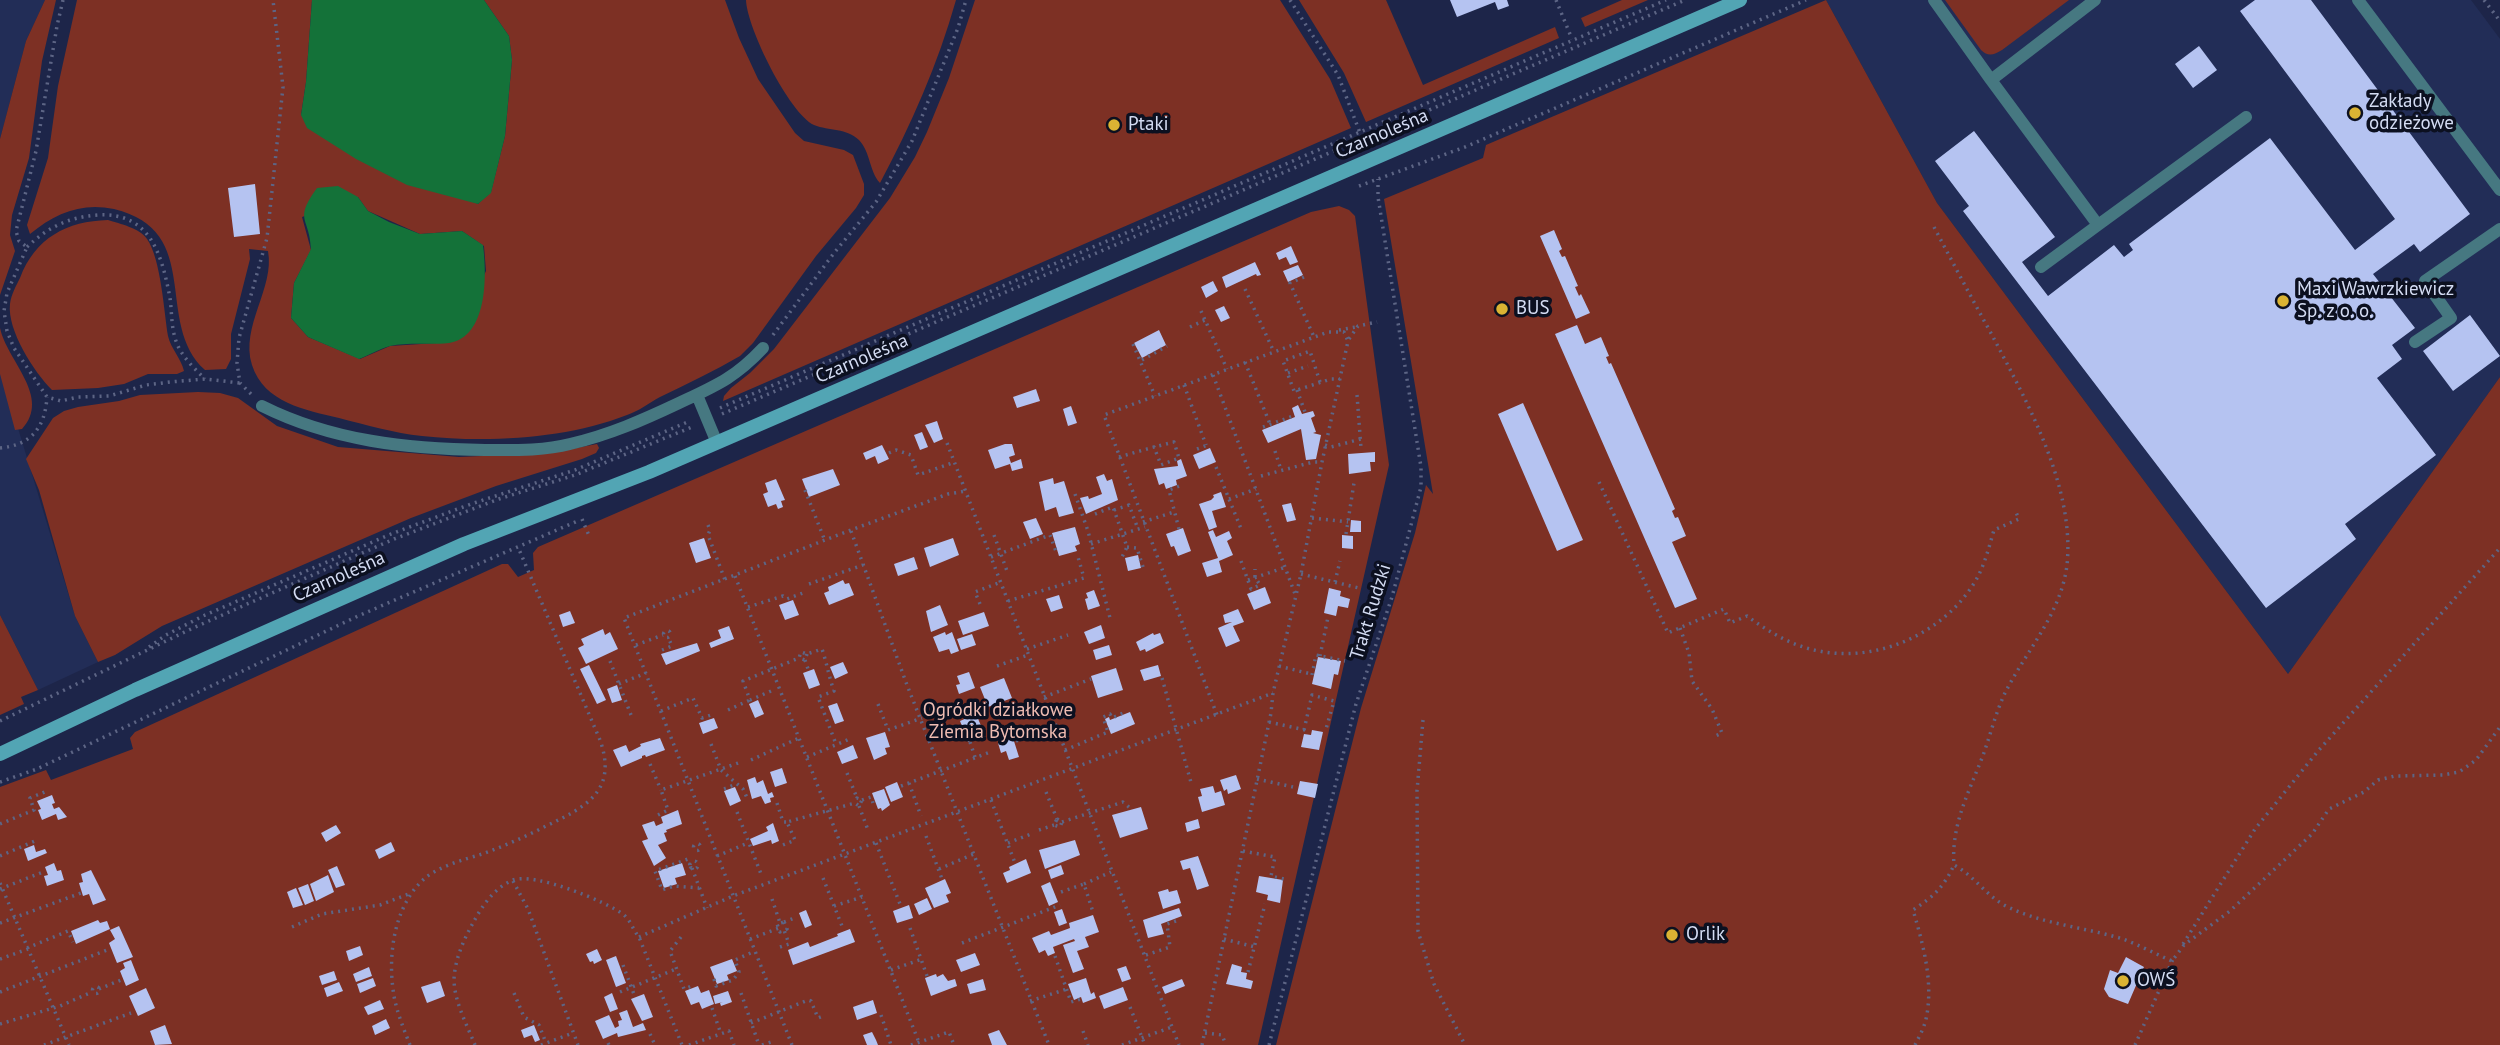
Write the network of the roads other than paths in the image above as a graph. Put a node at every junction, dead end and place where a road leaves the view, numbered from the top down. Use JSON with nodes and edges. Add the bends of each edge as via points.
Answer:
{"nodes":[{"id":1,"x":1740,"y":0,"type":"edge"},
{"id":2,"x":1934,"y":0,"type":"edge"},
{"id":3,"x":2095,"y":0,"type":"edge"},
{"id":4,"x":2358,"y":0,"type":"edge"},
{"id":5,"x":1991,"y":79,"type":"junction"},
{"id":6,"x":2246,"y":117,"type":"dead end"},
{"id":7,"x":2500,"y":190,"type":"edge"},
{"id":8,"x":2098,"y":225,"type":"junction"},
{"id":9,"x":2500,"y":229,"type":"edge"},
{"id":10,"x":2041,"y":267,"type":"dead end"},
{"id":11,"x":2415,"y":342,"type":"dead end"},
{"id":12,"x":763,"y":348,"type":"road end"},
{"id":13,"x":697,"y":395,"type":"junction"},
{"id":14,"x":262,"y":406,"type":"road end"},
{"id":15,"x":717,"y":443,"type":"junction"},
{"id":16,"x":0,"y":754,"type":"edge"}],
"edges":[{"from":1,"to":15,"type":"street","name":"Czarnoleśna"},
{"from":2,"to":5,"type":"lane"},
{"from":3,"to":5,"type":"lane"},
{"from":4,"to":7,"type":"lane"},
{"from":5,"to":8,"type":"lane"},
{"from":6,"to":8,"type":"lane"},
{"from":8,"to":10,"type":"lane"},
{"from":9,"to":11,"type":"lane","via":[[2425,281],[2451,318]]},
{"from":12,"to":13,"type":"lane","via":[[744,369]]},
{"from":13,"to":14,"type":"lane","via":[[621,430],[567,445],[513,450],[448,450],[332,434]]},
{"from":13,"to":15,"type":"lane"},
{"from":15,"to":16,"type":"street","name":"Czarnoleśna","via":[[312,610]]}]}
